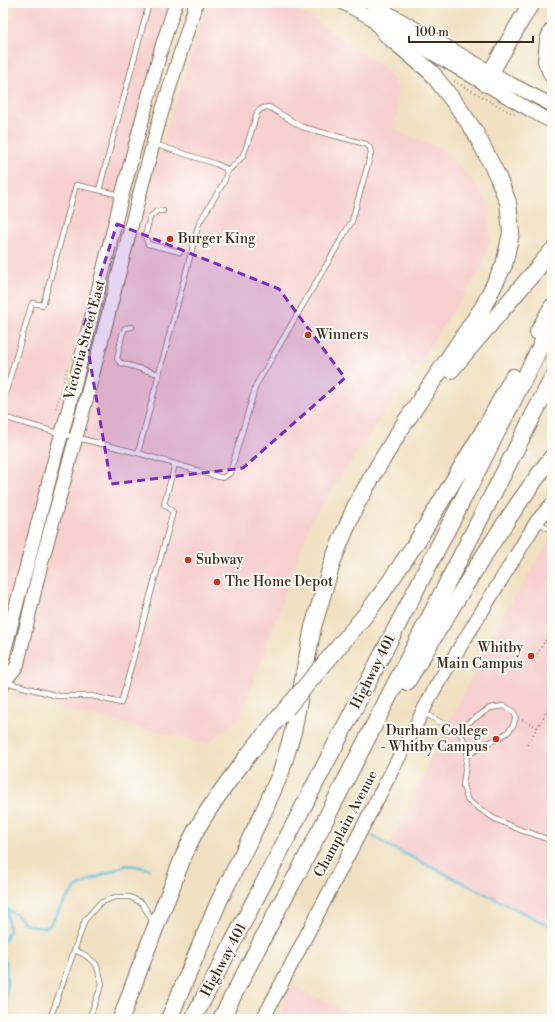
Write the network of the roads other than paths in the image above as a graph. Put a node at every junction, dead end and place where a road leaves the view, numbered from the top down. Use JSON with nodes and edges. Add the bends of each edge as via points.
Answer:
{"nodes":[{"id":1,"x":149,"y":3,"type":"edge"},
{"id":2,"x":176,"y":3,"type":"edge"},
{"id":3,"x":196,"y":3,"type":"edge"},
{"id":4,"x":343,"y":3,"type":"edge"},
{"id":5,"x":371,"y":3,"type":"edge"},
{"id":6,"x":533,"y":3,"type":"edge"},
{"id":7,"x":375,"y":20,"type":"junction"},
{"id":8,"x":552,"y":31,"type":"edge"},
{"id":9,"x":552,"y":74,"type":"edge"},
{"id":10,"x":154,"y":76,"type":"junction"},
{"id":11,"x":488,"y":78,"type":"junction"},
{"id":12,"x":552,"y":105,"type":"edge"},
{"id":13,"x":552,"y":122,"type":"edge"},
{"id":14,"x":154,"y":144,"type":"junction"},
{"id":15,"x":227,"y":172,"type":"junction"},
{"id":16,"x":99,"y":190,"type":"junction"},
{"id":17,"x":122,"y":195,"type":"junction"},
{"id":18,"x":163,"y":211,"type":"dead end"},
{"id":19,"x":552,"y":251,"type":"edge"},
{"id":20,"x":180,"y":252,"type":"dead end"},
{"id":21,"x":552,"y":307,"type":"edge"},
{"id":22,"x":552,"y":324,"type":"edge"},
{"id":23,"x":132,"y":327,"type":"dead end"},
{"id":24,"x":159,"y":374,"type":"junction"},
{"id":25,"x":552,"y":379,"type":"edge"},
{"id":26,"x":3,"y":401,"type":"edge"},
{"id":27,"x":3,"y":417,"type":"edge"},
{"id":28,"x":402,"y":427,"type":"junction"},
{"id":29,"x":62,"y":434,"type":"junction"},
{"id":30,"x":76,"y":438,"type":"junction"},
{"id":31,"x":138,"y":453,"type":"junction"},
{"id":32,"x":552,"y":457,"type":"edge"},
{"id":33,"x":175,"y":464,"type":"junction"},
{"id":34,"x":552,"y":504,"type":"edge"},
{"id":35,"x":537,"y":521,"type":"junction"},
{"id":36,"x":552,"y":531,"type":"edge"},
{"id":37,"x":3,"y":656,"type":"edge"},
{"id":38,"x":3,"y":681,"type":"edge"},
{"id":39,"x":423,"y":712,"type":"junction"},
{"id":40,"x":456,"y":731,"type":"junction"},
{"id":41,"x":467,"y":755,"type":"junction"},
{"id":42,"x":551,"y":838,"type":"edge"},
{"id":43,"x":298,"y":872,"type":"junction"},
{"id":44,"x":156,"y":926,"type":"junction"},
{"id":45,"x":75,"y":950,"type":"junction"},
{"id":46,"x":50,"y":1019,"type":"edge"},
{"id":47,"x":89,"y":1019,"type":"edge"},
{"id":48,"x":121,"y":1019,"type":"edge"},
{"id":49,"x":169,"y":1019,"type":"edge"},
{"id":50,"x":193,"y":1019,"type":"edge"},
{"id":51,"x":221,"y":1019,"type":"edge"},
{"id":52,"x":262,"y":1019,"type":"edge"}],
"edges":[{"from":1,"to":16,"type":"lane"},
{"from":2,"to":10,"type":"main road","name":"Victoria Street East"},
{"from":3,"to":14,"type":"main road","name":"Victoria Street East"},
{"from":4,"to":7,"type":"main road"},
{"from":5,"to":11,"type":"main road"},
{"from":6,"to":11,"type":"highway"},
{"from":7,"to":11,"type":"main road"},
{"from":7,"to":28,"type":"highway","via":[[387,35],[431,72],[475,132],[508,202],[511,233],[504,264],[483,307]]},
{"from":8,"to":9,"type":"highway","via":[[548,40],[546,61]]},
{"from":10,"to":14,"type":"main road","via":[[160,85],[147,135]]},
{"from":10,"to":17,"type":"main road","name":"Victoria Street East"},
{"from":11,"to":12,"type":"main road","via":[[511,84]]},
{"from":11,"to":13,"type":"main road","via":[[530,110]]},
{"from":14,"to":15,"type":"lane","via":[[216,164],[225,168]]},
{"from":14,"to":30,"type":"main road","name":"Victoria Street East"},
{"from":15,"to":24,"type":"lane","via":[[224,182],[199,223]]},
{"from":15,"to":33,"type":"lane","via":[[242,157],[257,113],[260,109],[269,107],[302,127],[366,144],[371,153],[352,221],[256,385],[230,473],[223,478]]},
{"from":16,"to":17,"type":"lane"},
{"from":16,"to":26,"type":"lane","via":[[76,185],[43,305],[32,303]]},
{"from":17,"to":29,"type":"main road","name":"Victoria Street East"},
{"from":18,"to":20,"type":"lane","via":[[157,211],[150,217],[145,236],[148,244]]},
{"from":19,"to":28,"type":"highway"},
{"from":21,"to":44,"type":"highway","bridge":true,"via":[[488,423],[416,544],[371,607],[230,779],[199,826]]},
{"from":22,"to":50,"type":"highway","name":"Highway 401"},
{"from":23,"to":24,"type":"lane","via":[[125,328],[122,334],[117,359],[121,363]]},
{"from":24,"to":31,"type":"lane"},
{"from":25,"to":43,"type":"highway","name":"Highway 401"},
{"from":27,"to":29,"type":"lane"},
{"from":28,"to":49,"type":"highway","via":[[355,507],[333,560],[313,627],[293,732],[280,772]]},
{"from":29,"to":30,"type":"lane"},
{"from":29,"to":37,"type":"main road","name":"Victoria Street East"},
{"from":30,"to":31,"type":"lane"},
{"from":30,"to":38,"type":"main road","name":"Victoria Street East","via":[[40,568],[17,666]]},
{"from":31,"to":33,"type":"lane"},
{"from":32,"to":43,"type":"highway","via":[[527,490],[464,586]]},
{"from":33,"to":38,"type":"lane","via":[[164,504],[173,512],[121,703],[92,696],[58,696]]},
{"from":34,"to":35,"type":"main road","name":"Champlain Avenue"},
{"from":35,"to":36,"type":"lane"},
{"from":35,"to":39,"type":"main road","name":"Champlain Avenue"},
{"from":39,"to":40,"type":"lane"},
{"from":39,"to":52,"type":"main road","name":"Champlain Avenue"},
{"from":40,"to":41,"type":"lane","via":[[460,733],[468,748]]},
{"from":40,"to":41,"type":"lane","via":[[490,708],[504,706],[513,711],[516,717],[507,733]]},
{"from":41,"to":42,"type":"lane","via":[[463,786],[468,801],[495,819],[523,831]]},
{"from":43,"to":51,"type":"highway","name":"Highway 401"},
{"from":44,"to":45,"type":"lane","via":[[142,903],[130,897],[115,897],[100,903],[85,920]]},
{"from":44,"to":48,"type":"highway"},
{"from":45,"to":46,"type":"lane"},
{"from":45,"to":47,"type":"lane","via":[[96,964],[102,984]]}]}
